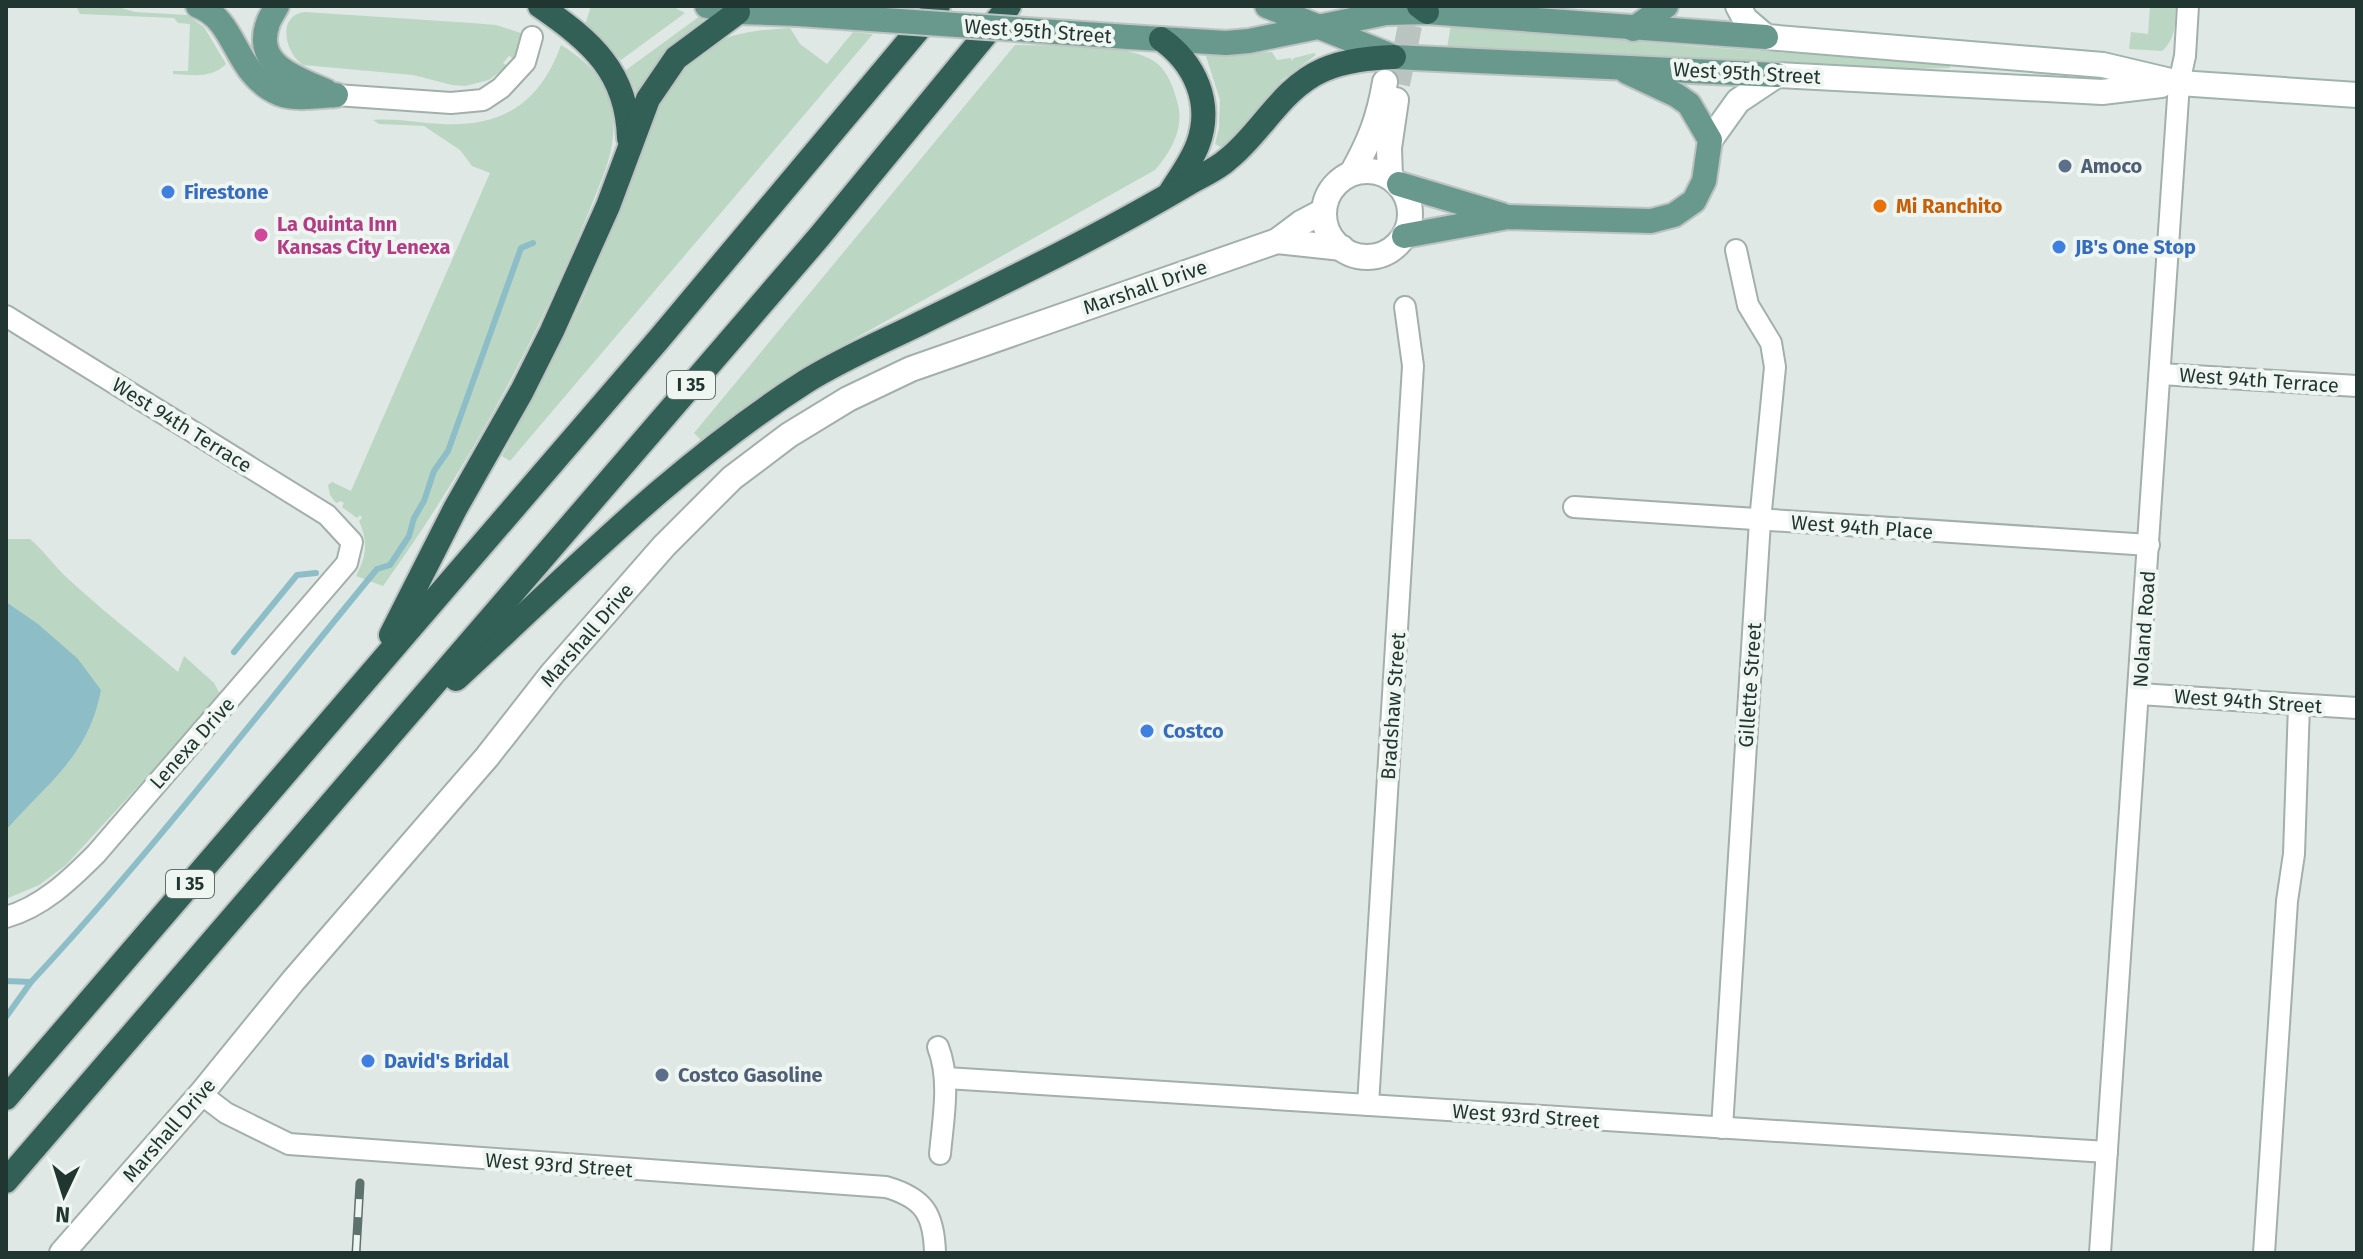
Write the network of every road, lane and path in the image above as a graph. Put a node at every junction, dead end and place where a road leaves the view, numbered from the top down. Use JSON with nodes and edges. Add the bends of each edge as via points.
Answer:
{"nodes":[{"id":1,"x":198,"y":6,"type":"edge"},
{"id":2,"x":277,"y":6,"type":"edge"},
{"id":3,"x":540,"y":6,"type":"edge"},
{"id":4,"x":707,"y":6,"type":"edge"},
{"id":5,"x":938,"y":6,"type":"edge"},
{"id":6,"x":1009,"y":6,"type":"edge"},
{"id":7,"x":1267,"y":6,"type":"edge"},
{"id":8,"x":1666,"y":6,"type":"edge"},
{"id":9,"x":1738,"y":6,"type":"edge"},
{"id":10,"x":2188,"y":6,"type":"edge"},
{"id":11,"x":1423,"y":9,"type":"edge"},
{"id":12,"x":738,"y":12,"type":"junction"},
{"id":13,"x":1320,"y":27,"type":"junction"},
{"id":14,"x":1633,"y":29,"type":"junction"},
{"id":15,"x":532,"y":37,"type":"dead end"},
{"id":16,"x":1766,"y":37,"type":"junction"},
{"id":17,"x":1161,"y":39,"type":"junction"},
{"id":18,"x":1394,"y":57,"type":"junction"},
{"id":19,"x":1614,"y":65,"type":"junction"},
{"id":20,"x":1777,"y":75,"type":"junction"},
{"id":21,"x":2179,"y":83,"type":"junction"},
{"id":22,"x":336,"y":95,"type":"junction"},
{"id":23,"x":2357,"y":95,"type":"edge"},
{"id":24,"x":1710,"y":140,"type":"junction"},
{"id":25,"x":630,"y":145,"type":"junction"},
{"id":26,"x":1352,"y":173,"type":"junction"},
{"id":27,"x":1394,"y":181,"type":"junction"},
{"id":28,"x":1169,"y":195,"type":"junction"},
{"id":29,"x":1324,"y":211,"type":"junction"},
{"id":30,"x":1508,"y":217,"type":"junction"},
{"id":31,"x":1404,"y":236,"type":"junction"},
{"id":32,"x":1277,"y":241,"type":"junction"},
{"id":33,"x":1342,"y":248,"type":"junction"},
{"id":34,"x":1736,"y":250,"type":"dead end"},
{"id":35,"x":1405,"y":307,"type":"dead end"},
{"id":36,"x":6,"y":316,"type":"edge"},
{"id":37,"x":2161,"y":374,"type":"junction"},
{"id":38,"x":2357,"y":386,"type":"edge"},
{"id":39,"x":1574,"y":507,"type":"dead end"},
{"id":40,"x":1760,"y":521,"type":"junction"},
{"id":41,"x":352,"y":542,"type":"joint"},
{"id":42,"x":2149,"y":545,"type":"junction"},
{"id":43,"x":374,"y":669,"type":"junction"},
{"id":44,"x":2139,"y":694,"type":"junction"},
{"id":45,"x":2299,"y":705,"type":"junction"},
{"id":46,"x":2357,"y":708,"type":"edge"},
{"id":47,"x":369,"y":760,"type":"junction"},
{"id":48,"x":6,"y":917,"type":"edge"},
{"id":49,"x":938,"y":1047,"type":"dead end"},
{"id":50,"x":946,"y":1078,"type":"junction"},
{"id":51,"x":201,"y":1094,"type":"junction"},
{"id":52,"x":6,"y":1098,"type":"edge"},
{"id":53,"x":1368,"y":1105,"type":"junction"},
{"id":54,"x":1722,"y":1128,"type":"junction"},
{"id":55,"x":2107,"y":1152,"type":"junction"},
{"id":56,"x":940,"y":1154,"type":"dead end"},
{"id":57,"x":6,"y":1181,"type":"edge"},
{"id":58,"x":62,"y":1253,"type":"edge"},
{"id":59,"x":935,"y":1253,"type":"edge"},
{"id":60,"x":2100,"y":1253,"type":"edge"},
{"id":61,"x":2264,"y":1253,"type":"edge"}],
"edges":[{"from":1,"to":22,"type":"main road","via":[[226,29],[254,78],[282,95]]},
{"from":2,"to":22,"type":"main road","via":[[264,44],[271,62]]},
{"from":3,"to":25,"type":"highway","via":[[597,51],[612,73],[628,114]]},
{"from":4,"to":12,"type":"main road","name":"West 95th Street"},
{"from":5,"to":43,"type":"highway","number":"I 35"},
{"from":6,"to":47,"type":"highway","number":"I 35","via":[[819,237]]},
{"from":7,"to":13,"type":"main road","name":"West 95th Street"},
{"from":8,"to":14,"type":"main road"},
{"from":9,"to":16,"type":"street"},
{"from":10,"to":21,"type":"street","name":"Noland Road"},
{"from":11,"to":13,"type":"main road","name":"West 95th Street"},
{"from":11,"to":14,"type":"main road","name":"West 95th Street"},
{"from":12,"to":17,"type":"main road","name":"West 95th Street","bridge":true},
{"from":12,"to":25,"type":"highway","via":[[691,45],[664,74]]},
{"from":13,"to":17,"type":"main road","name":"West 95th Street","via":[[1226,43]]},
{"from":13,"to":18,"type":"main road","name":"West 95th Street"},
{"from":14,"to":16,"type":"main road","name":"West 95th Street"},
{"from":15,"to":22,"type":"street","via":[[525,62],[483,100],[451,103]]},
{"from":16,"to":21,"type":"street","name":"West 95th Street","via":[[2103,65]]},
{"from":17,"to":28,"type":"highway","via":[[1192,71],[1203,108],[1198,146]]},
{"from":18,"to":19,"type":"main road","name":"West 95th Street"},
{"from":18,"to":28,"type":"highway","via":[[1324,69],[1274,108],[1228,160]]},
{"from":19,"to":20,"type":"main road","name":"West 95th Street"},
{"from":19,"to":24,"type":"main road","via":[[1689,104]]},
{"from":20,"to":21,"type":"street","name":"West 95th Street","via":[[2102,92]]},
{"from":20,"to":24,"type":"street","via":[[1738,101]]},
{"from":21,"to":23,"type":"street","name":"West 95th Street"},
{"from":21,"to":37,"type":"street","name":"Noland Road"},
{"from":24,"to":30,"type":"main road","via":[[1704,181],[1694,201],[1674,215],[1651,221]]},
{"from":25,"to":43,"type":"highway","via":[[552,331]]},
{"from":26,"to":27,"type":"street","via":[[1378,172]]},
{"from":26,"to":27,"type":"street","via":[[1372,138],[1392,83],[1389,148]]},
{"from":26,"to":29,"type":"street","via":[[1333,188]]},
{"from":27,"to":30,"type":"main road"},
{"from":27,"to":31,"type":"street","via":[[1410,209]]},
{"from":28,"to":47,"type":"highway","via":[[849,356],[748,420],[636,512]]},
{"from":29,"to":32,"type":"street","name":"Marshall Drive"},
{"from":29,"to":33,"type":"street","via":[[1332,238]]},
{"from":30,"to":31,"type":"main road"},
{"from":31,"to":33,"type":"street","via":[[1395,247],[1369,257]]},
{"from":32,"to":33,"type":"street","name":"Marshall Drive"},
{"from":32,"to":51,"type":"street","name":"Marshall Drive","via":[[911,369],[848,399],[732,478],[664,546],[552,674]]},
{"from":34,"to":40,"type":"street","name":"Gillette Street","via":[[1748,305],[1771,343],[1775,367]]},
{"from":35,"to":53,"type":"street","name":"Bradshaw Street","via":[[1413,366]]},
{"from":36,"to":41,"type":"street","name":"West 94th Terrace","via":[[327,515]]},
{"from":37,"to":38,"type":"street","name":"West 94th Terrace"},
{"from":37,"to":42,"type":"street","name":"Noland Road"},
{"from":39,"to":40,"type":"street","name":"West 94th Place"},
{"from":40,"to":42,"type":"street","name":"West 94th Place"},
{"from":40,"to":54,"type":"street","name":"Gillette Street"},
{"from":41,"to":48,"type":"street","name":"Lenexa Drive","via":[[347,563],[96,854],[27,911]]},
{"from":42,"to":44,"type":"street","name":"Noland Road"},
{"from":43,"to":52,"type":"highway","number":"I 35"},
{"from":44,"to":45,"type":"street","name":"West 94th Street"},
{"from":44,"to":55,"type":"street","name":"Noland Road"},
{"from":45,"to":46,"type":"street","name":"West 94th Street"},
{"from":45,"to":61,"type":"street","via":[[2294,854]]},
{"from":47,"to":57,"type":"highway","number":"I 35"},
{"from":49,"to":50,"type":"street"},
{"from":50,"to":53,"type":"street","name":"West 93rd Street"},
{"from":50,"to":56,"type":"street"},
{"from":51,"to":58,"type":"street","name":"Marshall Drive"},
{"from":51,"to":59,"type":"street","name":"West 93rd Street","via":[[226,1113],[289,1144],[886,1187],[908,1194],[924,1207],[934,1228]]},
{"from":53,"to":54,"type":"street","name":"West 93rd Street"},
{"from":54,"to":55,"type":"street","name":"West 93rd Street"},
{"from":55,"to":60,"type":"street","name":"Noland Road"}]}
